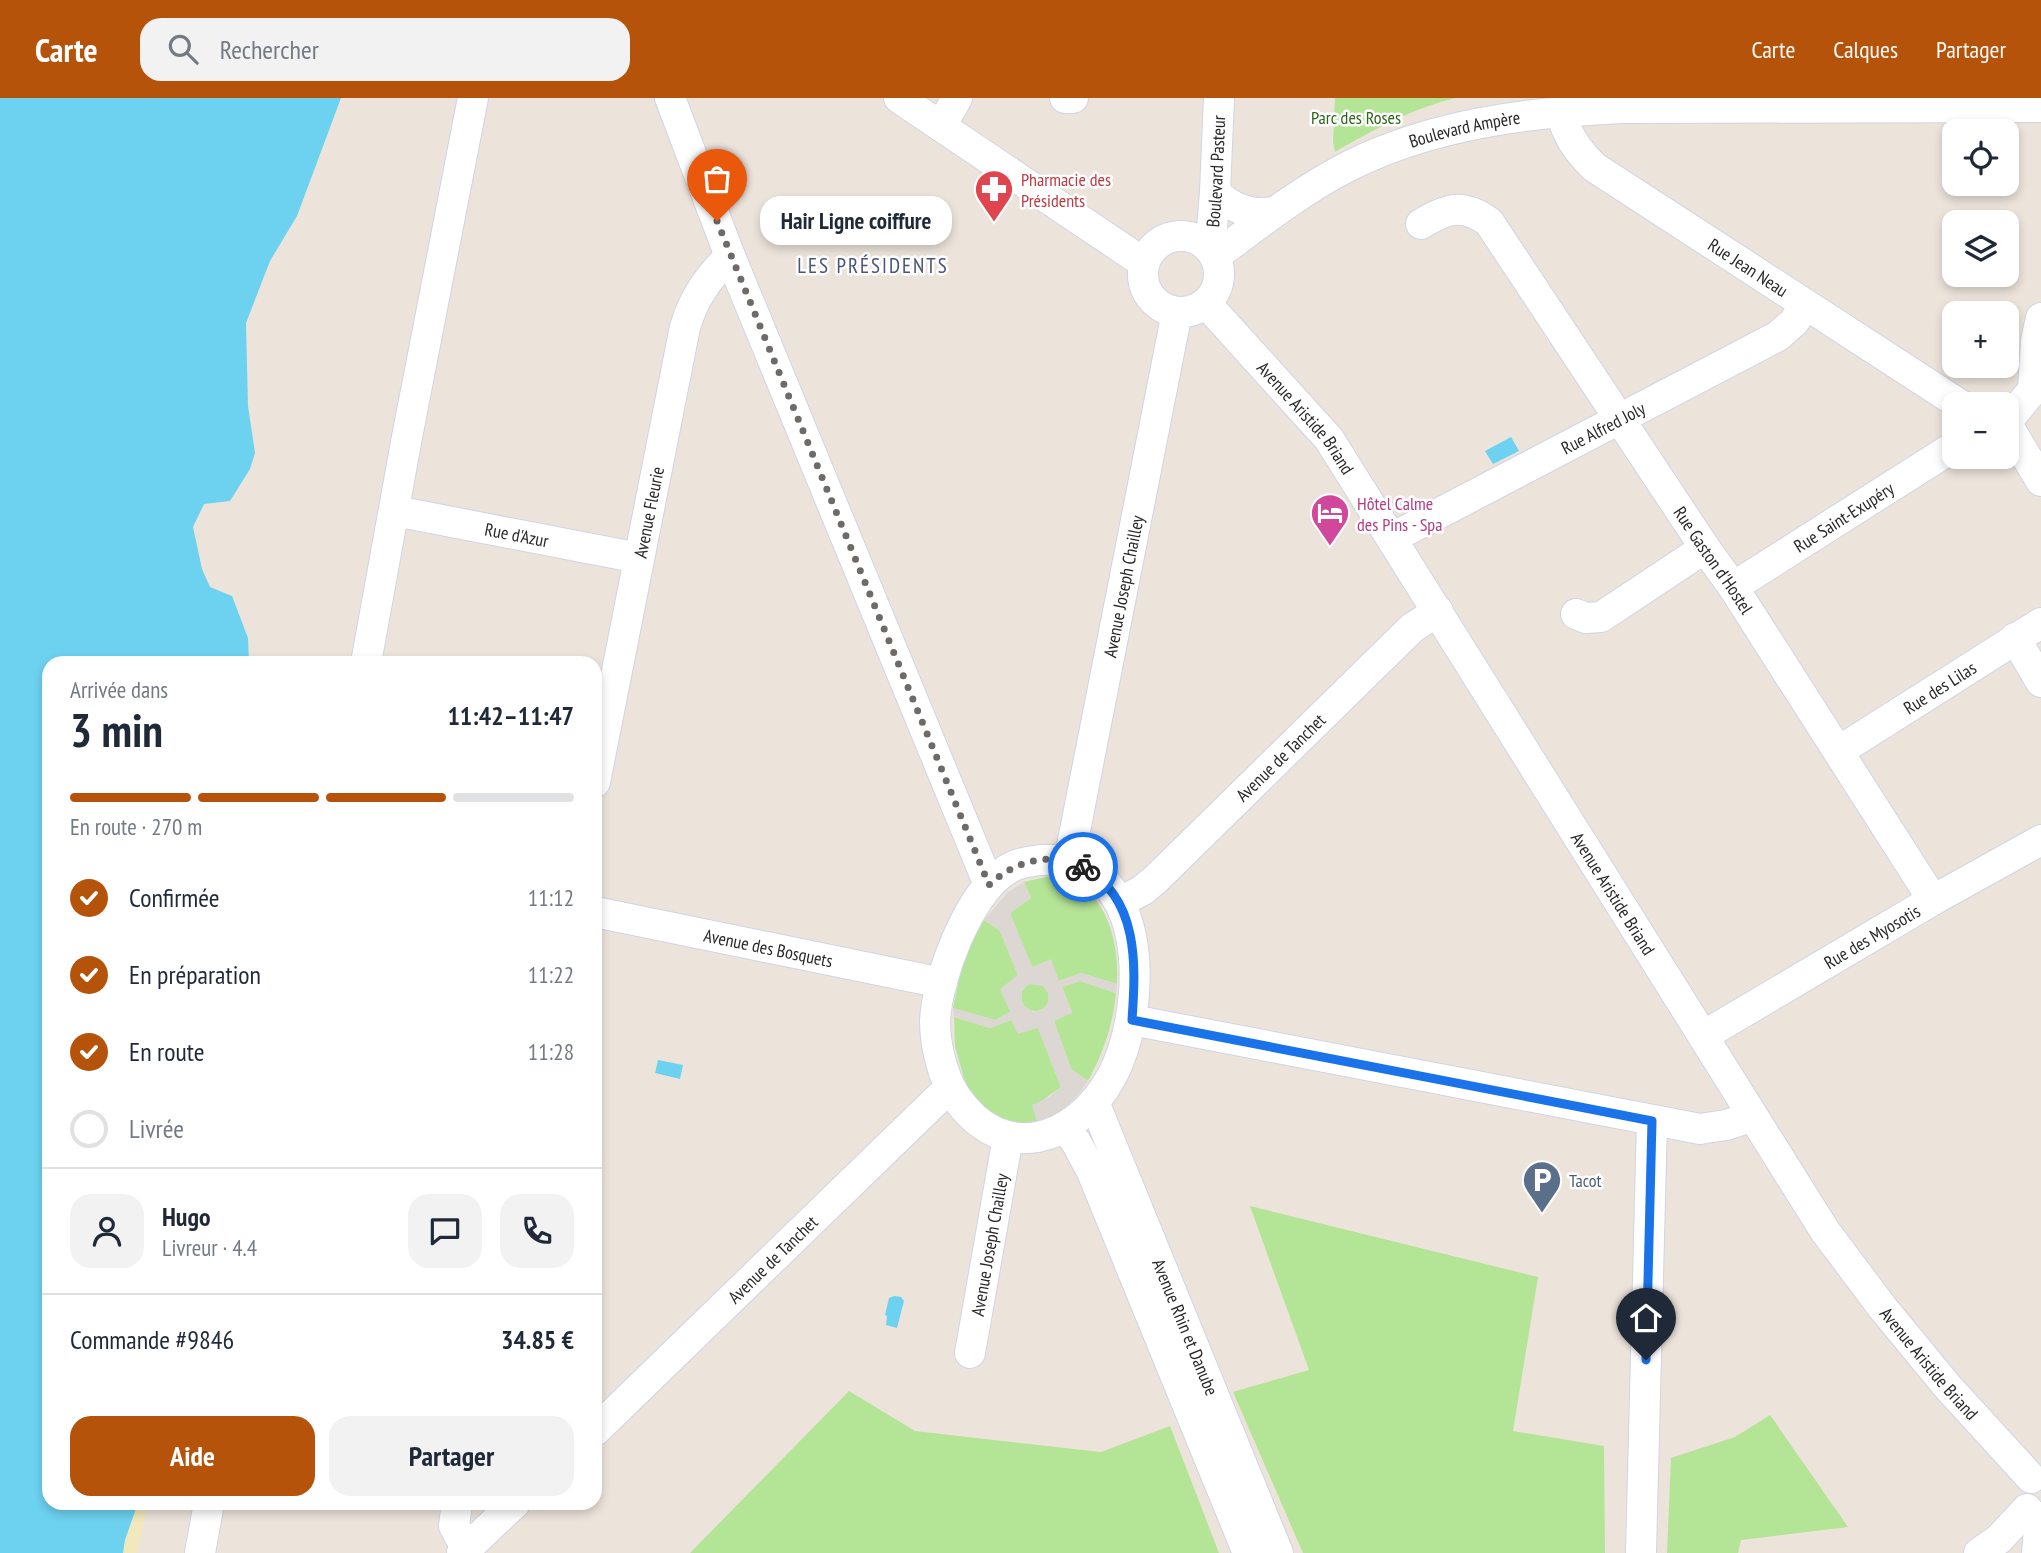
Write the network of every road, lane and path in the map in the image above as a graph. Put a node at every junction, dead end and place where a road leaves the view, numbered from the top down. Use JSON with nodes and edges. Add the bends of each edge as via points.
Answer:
{"nodes":[{"id":1,"x":473,"y":98,"type":"edge"},
{"id":2,"x":670,"y":98,"type":"edge"},
{"id":3,"x":900,"y":98,"type":"edge"},
{"id":4,"x":957,"y":98,"type":"edge"},
{"id":5,"x":1065,"y":98,"type":"edge"},
{"id":6,"x":1073,"y":98,"type":"edge"},
{"id":7,"x":1219,"y":98,"type":"edge"},
{"id":8,"x":2041,"y":107,"type":"edge"},
{"id":9,"x":1561,"y":111,"type":"junction"},
{"id":10,"x":941,"y":126,"type":"junction"},
{"id":11,"x":1215,"y":192,"type":"junction"},
{"id":12,"x":1273,"y":212,"type":"junction"},
{"id":13,"x":1421,"y":224,"type":"dead end"},
{"id":14,"x":1210,"y":248,"type":"junction"},
{"id":15,"x":730,"y":256,"type":"junction"},
{"id":16,"x":1146,"y":260,"type":"junction"},
{"id":17,"x":1208,"y":302,"type":"junction"},
{"id":18,"x":1805,"y":305,"type":"junction"},
{"id":19,"x":1177,"y":312,"type":"junction"},
{"id":20,"x":2041,"y":318,"type":"edge"},
{"id":21,"x":2037,"y":389,"type":"edge"},
{"id":22,"x":1942,"y":393,"type":"edge"},
{"id":23,"x":2019,"y":409,"type":"edge"},
{"id":24,"x":1621,"y":418,"type":"junction"},
{"id":25,"x":2019,"y":443,"type":"edge"},
{"id":26,"x":1942,"y":454,"type":"edge"},
{"id":27,"x":2041,"y":481,"type":"edge"},
{"id":28,"x":395,"y":510,"type":"junction"},
{"id":29,"x":1392,"y":538,"type":"junction"},
{"id":30,"x":1705,"y":548,"type":"junction"},
{"id":31,"x":639,"y":558,"type":"junction"},
{"id":32,"x":1733,"y":586,"type":"junction"},
{"id":33,"x":1438,"y":611,"type":"junction"},
{"id":34,"x":1576,"y":614,"type":"dead end"},
{"id":35,"x":2041,"y":623,"type":"edge"},
{"id":36,"x":2015,"y":639,"type":"junction"},
{"id":37,"x":367,"y":656,"type":"edge"},
{"id":38,"x":2041,"y":682,"type":"edge"},
{"id":39,"x":602,"y":746,"type":"edge"},
{"id":40,"x":1839,"y":751,"type":"junction"},
{"id":41,"x":2041,"y":840,"type":"edge"},
{"id":42,"x":1069,"y":861,"type":"junction"},
{"id":43,"x":989,"y":885,"type":"junction"},
{"id":44,"x":1933,"y":900,"type":"junction"},
{"id":45,"x":1120,"y":902,"type":"junction"},
{"id":46,"x":602,"y":913,"type":"edge"},
{"id":47,"x":942,"y":983,"type":"junction"},
{"id":48,"x":1132,"y":1020,"type":"junction"},
{"id":49,"x":1703,"y":1036,"type":"junction"},
{"id":50,"x":950,"y":1087,"type":"junction"},
{"id":51,"x":1094,"y":1102,"type":"junction"},
{"id":52,"x":1751,"y":1117,"type":"junction"},
{"id":53,"x":1652,"y":1121,"type":"junction"},
{"id":54,"x":1065,"y":1128,"type":"junction"},
{"id":55,"x":1008,"y":1137,"type":"junction"},
{"id":56,"x":970,"y":1353,"type":"dead end"},
{"id":57,"x":602,"y":1424,"type":"edge"},
{"id":58,"x":2036,"y":1476,"type":"edge"},
{"id":59,"x":208,"y":1510,"type":"edge"},
{"id":60,"x":456,"y":1510,"type":"edge"},
{"id":61,"x":508,"y":1510,"type":"edge"},
{"id":62,"x":2036,"y":1515,"type":"edge"},
{"id":63,"x":464,"y":1551,"type":"edge"},
{"id":64,"x":200,"y":1553,"type":"edge"},
{"id":65,"x":1248,"y":1553,"type":"edge"},
{"id":66,"x":1278,"y":1553,"type":"edge"},
{"id":67,"x":1641,"y":1553,"type":"edge"},
{"id":68,"x":1979,"y":1553,"type":"edge"},
{"id":69,"x":2038,"y":1553,"type":"edge"}],
"edges":[{"from":1,"to":28,"type":"street"},
{"from":2,"to":15,"type":"street"},
{"from":3,"to":10,"type":"street"},
{"from":4,"to":10,"type":"street"},
{"from":5,"to":6,"type":"street"},
{"from":7,"to":11,"type":"street","name":"Boulevard Pasteur"},
{"from":8,"to":9,"type":"street","name":"Boulevard Ampère"},
{"from":9,"to":12,"type":"street","name":"Boulevard Ampère","via":[[1477,124],[1379,153],[1328,177]]},
{"from":9,"to":18,"type":"street","name":"Rue Jean Neau","via":[[1566,133],[1594,167]]},
{"from":10,"to":16,"type":"street","via":[[1135,257]]},
{"from":11,"to":12,"type":"street","via":[[1245,211]]},
{"from":11,"to":14,"type":"street","name":"Boulevard Pasteur"},
{"from":12,"to":14,"type":"street","name":"Boulevard Ampère","via":[[1225,249]]},
{"from":13,"to":24,"type":"street","name":"Rue Gaston d'Hostel","via":[[1441,212],[1459,210],[1489,222]]},
{"from":14,"to":16,"type":"street","via":[[1177,236],[1158,244]]},
{"from":14,"to":17,"type":"street","via":[[1220,275]]},
{"from":15,"to":31,"type":"street","name":"Avenue Fleurie","via":[[701,287],[685,327]]},
{"from":15,"to":43,"type":"street"},
{"from":16,"to":19,"type":"street","via":[[1144,284],[1149,295],[1166,310]]},
{"from":17,"to":19,"type":"street","via":[[1193,311]]},
{"from":17,"to":29,"type":"street","name":"Avenue Aristide Briand","via":[[1329,439]]},
{"from":18,"to":22,"type":"street","name":"Rue Jean Neau"},
{"from":18,"to":24,"type":"street","name":"Rue Alfred Joly","via":[[1777,337]]},
{"from":19,"to":42,"type":"street","name":"Avenue Joseph Chailley"},
{"from":20,"to":21,"type":"street","via":[[2036,341]]},
{"from":21,"to":23,"type":"street"},
{"from":24,"to":29,"type":"street","name":"Rue Alfred Joly"},
{"from":24,"to":30,"type":"street","name":"Rue Gaston d'Hostel"},
{"from":25,"to":27,"type":"street"},
{"from":26,"to":32,"type":"street","name":"Rue Saint-Exupéry"},
{"from":28,"to":31,"type":"street","name":"Rue d'Azur"},
{"from":28,"to":37,"type":"street"},
{"from":29,"to":33,"type":"street","name":"Avenue Aristide Briand"},
{"from":30,"to":32,"type":"street","name":"Rue Gaston d'Hostel"},
{"from":30,"to":34,"type":"street","via":[[1601,617]]},
{"from":31,"to":39,"type":"street","name":"Avenue Fleurie"},
{"from":32,"to":40,"type":"street","name":"Rue Gaston d'Hostel"},
{"from":33,"to":45,"type":"street","name":"Avenue de Tanchet","via":[[1412,628],[1157,878]]},
{"from":33,"to":49,"type":"street","name":"Avenue Aristide Briand"},
{"from":35,"to":36,"type":"street","name":"Rue des Lilas"},
{"from":36,"to":38,"type":"street"},
{"from":36,"to":40,"type":"street","name":"Rue des Lilas"},
{"from":40,"to":44,"type":"street","name":"Rue Gaston d'Hostel"},
{"from":41,"to":44,"type":"street","name":"Rue des Myosotis"},
{"from":42,"to":43,"type":"street","via":[[1021,863]]},
{"from":42,"to":45,"type":"street","via":[[1103,881]]},
{"from":43,"to":47,"type":"street","via":[[972,907]]},
{"from":44,"to":49,"type":"street","name":"Rue des Myosotis"},
{"from":45,"to":48,"type":"street","via":[[1135,963]]},
{"from":46,"to":47,"type":"street","name":"Avenue des Bosquets"},
{"from":47,"to":50,"type":"street","via":[[935,1021]]},
{"from":48,"to":51,"type":"street","via":[[1124,1050]]},
{"from":48,"to":53,"type":"street"},
{"from":49,"to":52,"type":"street","name":"Avenue Aristide Briand"},
{"from":50,"to":55,"type":"street","via":[[966,1111],[987,1129]]},
{"from":50,"to":57,"type":"street","name":"Avenue de Tanchet"},
{"from":51,"to":54,"type":"street"},
{"from":51,"to":66,"type":"street","name":"Avenue Rhin et Danube"},
{"from":52,"to":53,"type":"street","via":[[1700,1129]]},
{"from":52,"to":58,"type":"street","name":"Avenue Aristide Briand","via":[[1825,1231],[1882,1307],[1947,1386]]},
{"from":53,"to":67,"type":"street"},
{"from":54,"to":55,"type":"street","via":[[1030,1140]]},
{"from":54,"to":65,"type":"street","name":"Avenue Rhin et Danube","via":[[1092,1172]]},
{"from":55,"to":56,"type":"street","name":"Avenue Joseph Chailley"},
{"from":58,"to":62,"type":"street","via":[[2027,1483],[2023,1496]]},
{"from":59,"to":64,"type":"street"},
{"from":60,"to":63,"type":"street","via":[[454,1526]]},
{"from":61,"to":63,"type":"street"},
{"from":62,"to":68,"type":"street"},
{"from":62,"to":69,"type":"street"}]}
